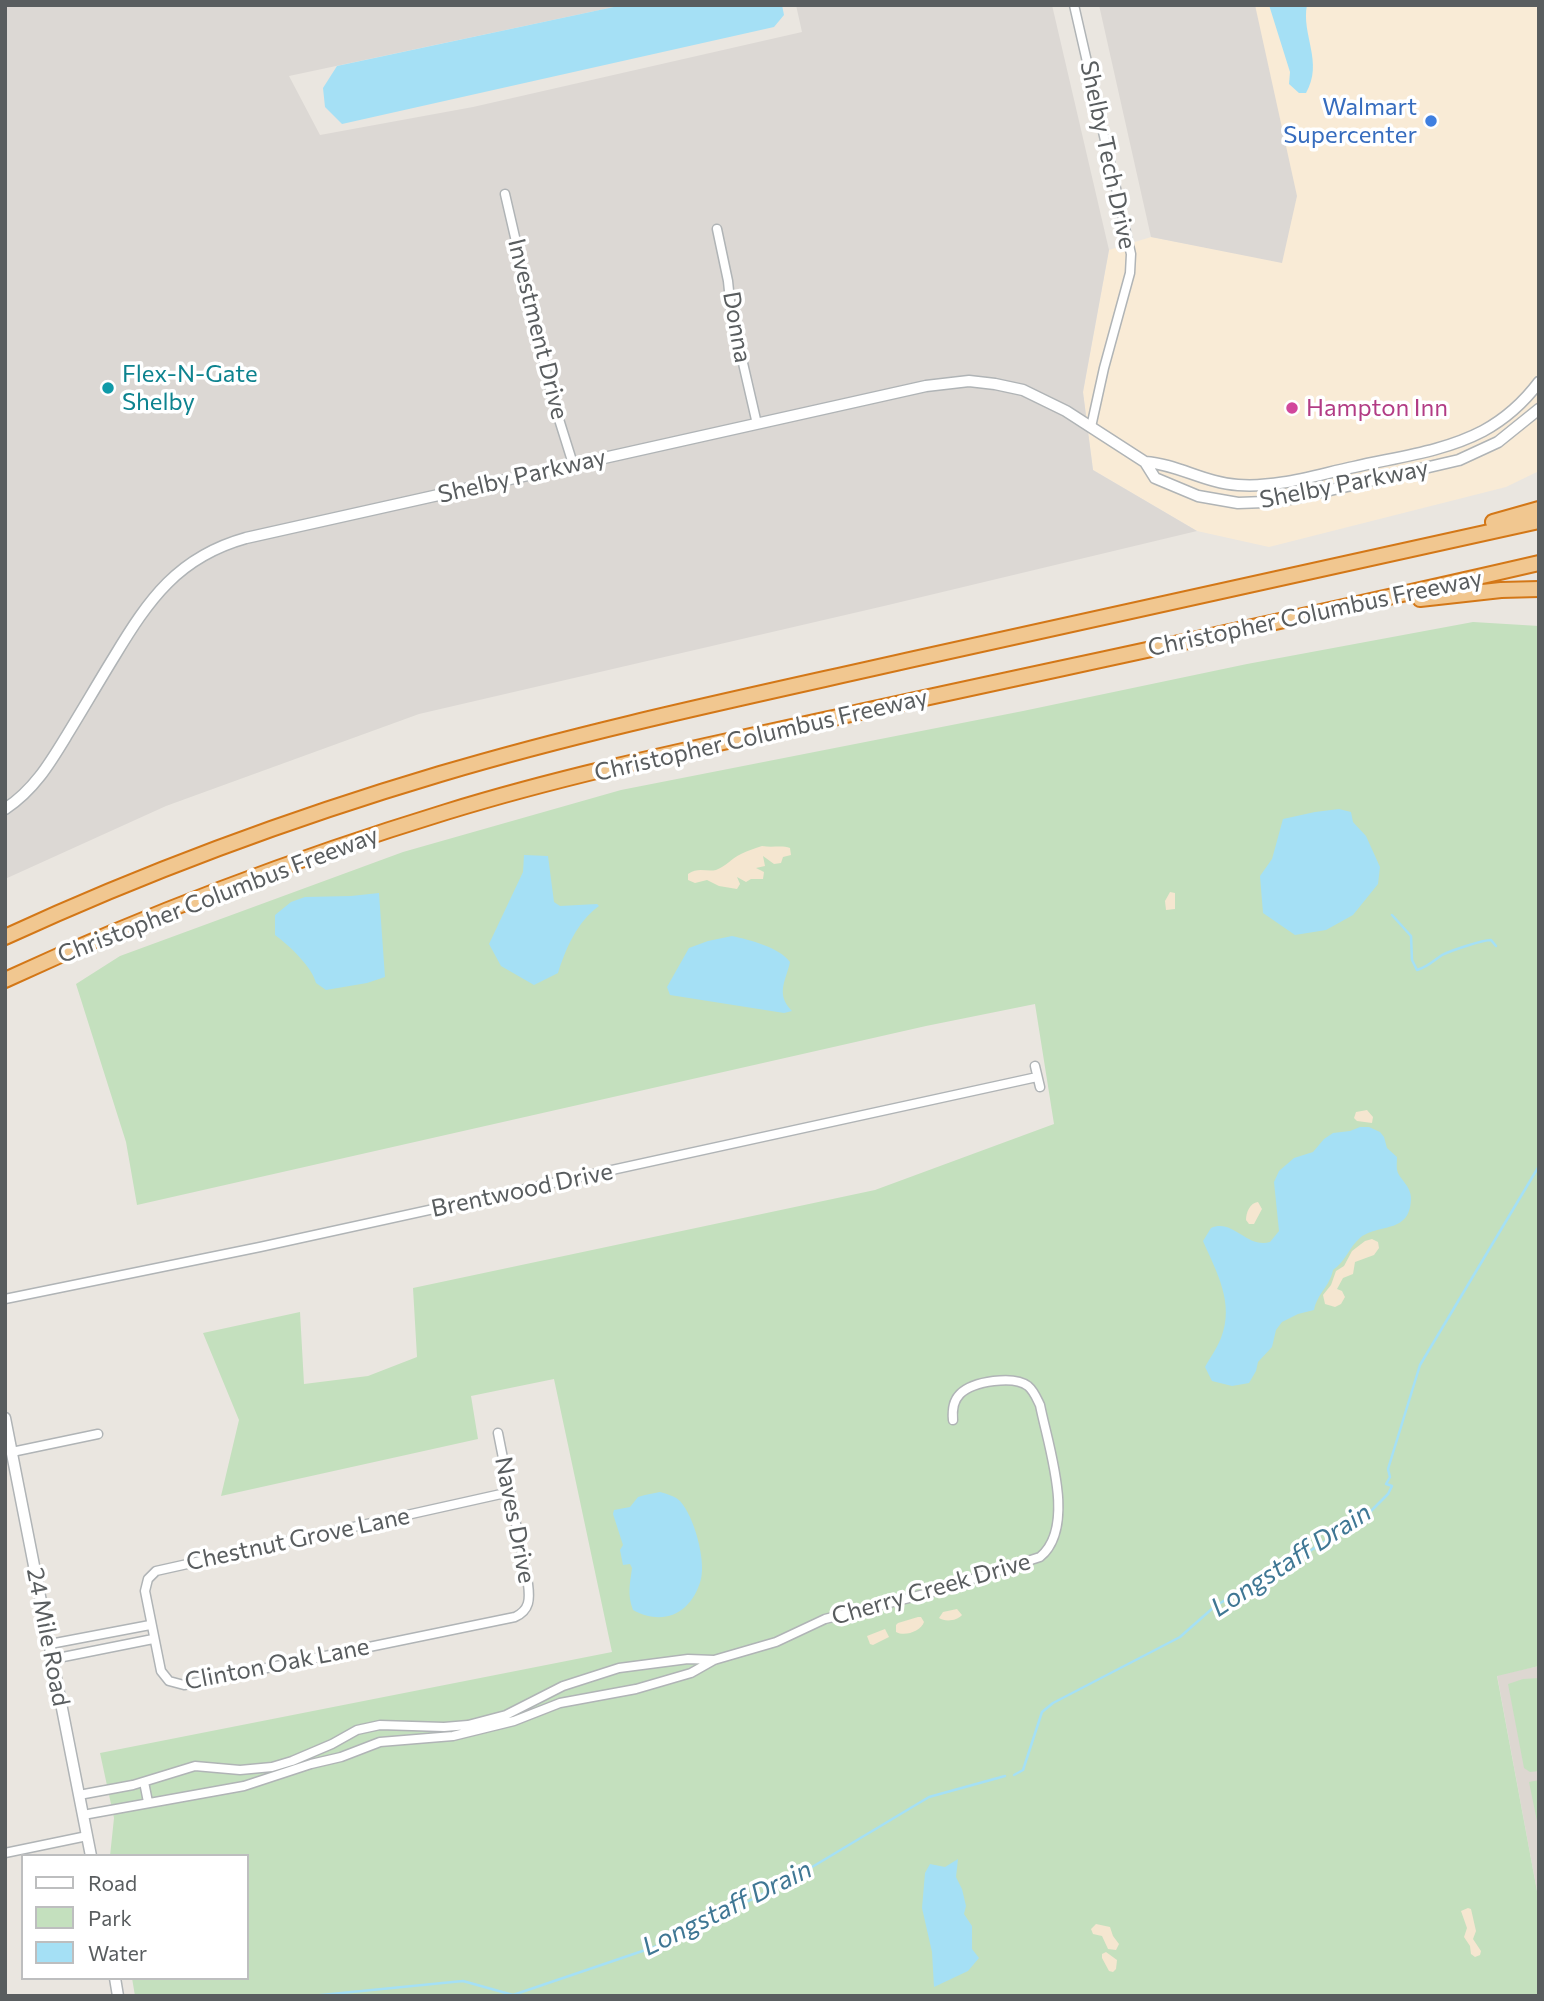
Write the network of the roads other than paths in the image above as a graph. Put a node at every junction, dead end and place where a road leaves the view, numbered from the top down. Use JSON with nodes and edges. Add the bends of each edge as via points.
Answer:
{"nodes":[{"id":1,"x":1074,"y":5,"type":"edge"},
{"id":2,"x":505,"y":194,"type":"dead end"},
{"id":3,"x":717,"y":229,"type":"dead end"},
{"id":4,"x":1539,"y":382,"type":"edge"},
{"id":5,"x":1539,"y":409,"type":"edge"},
{"id":6,"x":757,"y":424,"type":"junction"},
{"id":7,"x":1091,"y":428,"type":"junction"},
{"id":8,"x":1145,"y":462,"type":"junction"},
{"id":9,"x":573,"y":464,"type":"junction"},
{"id":10,"x":1262,"y":485,"type":"junction"},
{"id":11,"x":1250,"y":503,"type":"junction"},
{"id":12,"x":1539,"y":509,"type":"edge"},
{"id":13,"x":1539,"y":521,"type":"edge"},
{"id":14,"x":1384,"y":554,"type":"junction"},
{"id":15,"x":1539,"y":563,"type":"edge"},
{"id":16,"x":1539,"y":589,"type":"edge"},
{"id":17,"x":1356,"y":606,"type":"junction"},
{"id":18,"x":5,"y":809,"type":"edge"},
{"id":19,"x":5,"y":937,"type":"edge"},
{"id":20,"x":5,"y":980,"type":"edge"},
{"id":21,"x":1035,"y":1066,"type":"dead end"},
{"id":22,"x":1037,"y":1077,"type":"junction"},
{"id":23,"x":1040,"y":1087,"type":"dead end"},
{"id":24,"x":5,"y":1299,"type":"edge"},
{"id":25,"x":5,"y":1418,"type":"edge"},
{"id":26,"x":953,"y":1420,"type":"dead end"},
{"id":27,"x":498,"y":1433,"type":"dead end"},
{"id":28,"x":98,"y":1434,"type":"dead end"},
{"id":29,"x":9,"y":1445,"type":"edge"},
{"id":30,"x":510,"y":1493,"type":"junction"},
{"id":31,"x":527,"y":1607,"type":"joint"},
{"id":32,"x":150,"y":1625,"type":"junction"},
{"id":33,"x":153,"y":1639,"type":"junction"},
{"id":34,"x":50,"y":1644,"type":"junction"},
{"id":35,"x":53,"y":1659,"type":"junction"},
{"id":36,"x":714,"y":1660,"type":"junction"},
{"id":37,"x":663,"y":1662,"type":"junction"},
{"id":38,"x":668,"y":1680,"type":"junction"},
{"id":39,"x":507,"y":1719,"type":"junction"},
{"id":40,"x":289,"y":1766,"type":"junction"},
{"id":41,"x":144,"y":1782,"type":"junction"},
{"id":42,"x":79,"y":1795,"type":"junction"},
{"id":43,"x":148,"y":1802,"type":"junction"},
{"id":44,"x":83,"y":1815,"type":"junction"},
{"id":45,"x":88,"y":1836,"type":"junction"},
{"id":46,"x":5,"y":1853,"type":"edge"},
{"id":47,"x":91,"y":1854,"type":"edge"}],
"edges":[{"from":1,"to":7,"type":"street","name":"Shelby Tech Drive","via":[[1131,254]]},
{"from":2,"to":9,"type":"street","name":"Investment Drive","via":[[552,397]]},
{"from":3,"to":6,"type":"street","name":"Donna"},
{"from":4,"to":10,"type":"street","name":"Shelby Parkway","via":[[1510,413],[1460,441]]},
{"from":5,"to":11,"type":"street","name":"Shelby Parkway","via":[[1498,442],[1459,460],[1318,494]]},
{"from":6,"to":7,"type":"street","name":"Shelby Parkway","via":[[926,386],[969,381],[1023,390]]},
{"from":6,"to":9,"type":"street","name":"Shelby Parkway"},
{"from":7,"to":8,"type":"street","name":"Shelby Parkway"},
{"from":8,"to":10,"type":"street","name":"Shelby Parkway","via":[[1163,463],[1221,483]]},
{"from":8,"to":11,"type":"street","name":"Shelby Parkway","via":[[1155,478],[1171,486],[1212,499]]},
{"from":9,"to":18,"type":"street","name":"Shelby Parkway","via":[[260,534],[200,557],[152,598],[50,764]]},
{"from":10,"to":11,"type":"street","via":[[1251,493]]},
{"from":12,"to":14,"type":"highway"},
{"from":13,"to":14,"type":"highway","name":"Christopher Columbus Freeway"},
{"from":14,"to":19,"type":"highway","name":"Christopher Columbus Freeway","via":[[480,762],[225,846]]},
{"from":15,"to":17,"type":"highway","name":"Christopher Columbus Freeway"},
{"from":16,"to":17,"type":"highway"},
{"from":17,"to":20,"type":"highway","name":"Christopher Columbus Freeway","via":[[635,762],[463,807],[234,884]]},
{"from":21,"to":22,"type":"street"},
{"from":22,"to":23,"type":"street"},
{"from":22,"to":24,"type":"street","name":"Brentwood Drive"},
{"from":25,"to":29,"type":"street","name":"24 Mile Road"},
{"from":26,"to":36,"type":"street","name":"Cherry Creek Drive","via":[[957,1398],[969,1388],[1007,1379],[1030,1387],[1040,1405],[1059,1506],[1056,1532],[1044,1554],[1029,1563],[825,1619],[776,1642]]},
{"from":27,"to":30,"type":"street","name":"Naves Drive"},
{"from":28,"to":29,"type":"street"},
{"from":29,"to":34,"type":"street","name":"24 Mile Road"},
{"from":30,"to":31,"type":"street","name":"Naves Drive","via":[[530,1595]]},
{"from":30,"to":32,"type":"street","name":"Chestnut Grove Lane","via":[[161,1569],[151,1574],[146,1584]]},
{"from":31,"to":33,"type":"street","name":"Clinton Oak Lane","via":[[515,1616],[181,1686],[161,1671]]},
{"from":32,"to":33,"type":"street","name":"Chestnut Grove Lane"},
{"from":32,"to":34,"type":"street"},
{"from":33,"to":35,"type":"street"},
{"from":34,"to":35,"type":"street","name":"24 Mile Road"},
{"from":35,"to":42,"type":"street","name":"24 Mile Road"},
{"from":36,"to":37,"type":"street","name":"Cherry Creek Drive"},
{"from":36,"to":38,"type":"street","name":"Cherry Creek Drive"},
{"from":37,"to":38,"type":"street"},
{"from":37,"to":39,"type":"street","name":"Cherry Creek Drive","via":[[589,1676],[562,1686]]},
{"from":38,"to":39,"type":"street","name":"Cherry Creek Drive"},
{"from":39,"to":40,"type":"street","name":"Cherry Creek Drive","via":[[453,1736],[380,1742],[341,1757]]},
{"from":39,"to":40,"type":"street","name":"Cherry Creek Drive","via":[[444,1727],[380,1725],[357,1730]]},
{"from":40,"to":41,"type":"street","name":"Cherry Creek Drive","via":[[240,1770],[195,1766]]},
{"from":40,"to":43,"type":"street","name":"Cherry Creek Drive","via":[[244,1786]]},
{"from":41,"to":42,"type":"street","name":"Cherry Creek Drive"},
{"from":41,"to":43,"type":"street"},
{"from":42,"to":44,"type":"street","name":"24 Mile Road"},
{"from":43,"to":44,"type":"street","name":"Cherry Creek Drive"},
{"from":44,"to":45,"type":"street","name":"24 Mile Road"},
{"from":45,"to":46,"type":"street"},
{"from":45,"to":47,"type":"street","name":"24 Mile Road"}]}
